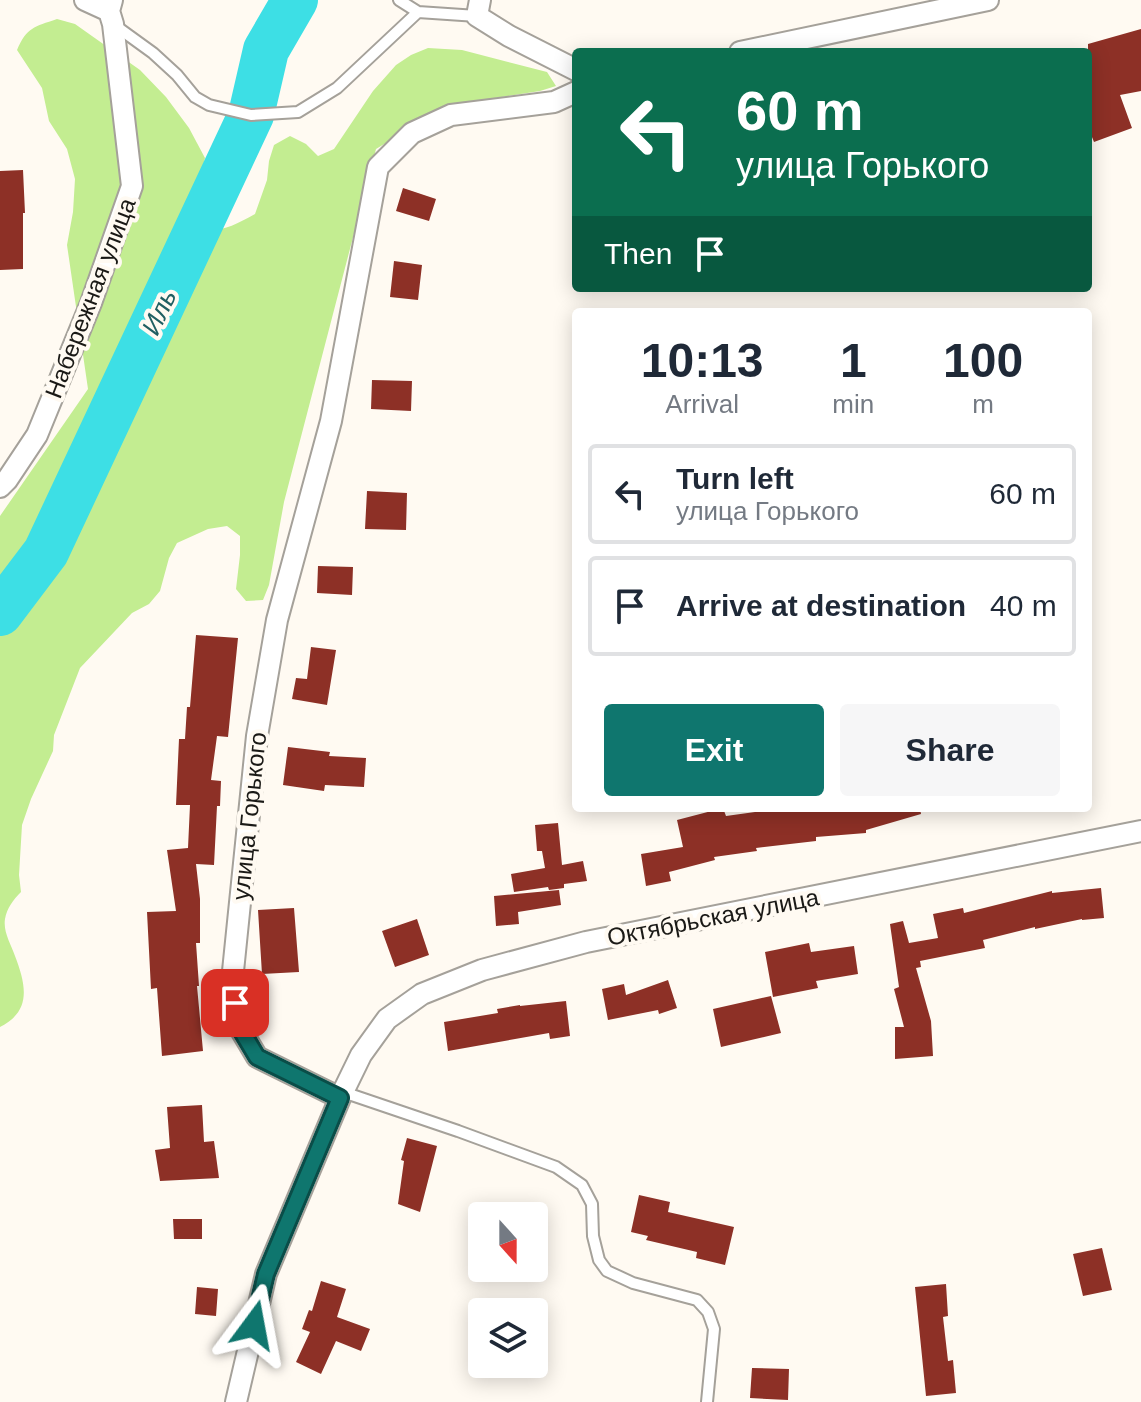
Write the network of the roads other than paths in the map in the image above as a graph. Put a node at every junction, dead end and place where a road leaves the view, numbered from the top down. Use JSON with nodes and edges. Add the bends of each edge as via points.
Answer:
{"nodes":[{"id":1,"x":85,"y":0,"type":"edge"},
{"id":2,"x":399,"y":0,"type":"edge"},
{"id":3,"x":988,"y":0,"type":"edge"},
{"id":4,"x":478,"y":8,"type":"edge"},
{"id":5,"x":111,"y":12,"type":"edge"},
{"id":6,"x":418,"y":12,"type":"junction"},
{"id":7,"x":759,"y":48,"type":"edge"},
{"id":8,"x":572,"y":68,"type":"edge"},
{"id":9,"x":572,"y":94,"type":"edge"},
{"id":10,"x":0,"y":487,"type":"edge"},
{"id":11,"x":1141,"y":831,"type":"edge"},
{"id":12,"x":341,"y":1095,"type":"junction"},
{"id":13,"x":236,"y":1402,"type":"edge"},
{"id":14,"x":707,"y":1402,"type":"edge"}],
"edges":[{"from":1,"to":5,"type":"street"},
{"from":2,"to":6,"type":"lane"},
{"from":3,"to":7,"type":"street"},
{"from":4,"to":6,"type":"lane"},
{"from":4,"to":8,"type":"street","via":[[509,36]]},
{"from":5,"to":6,"type":"lane","via":[[195,97],[251,115],[298,112],[337,88]]},
{"from":5,"to":10,"type":"street","name":"Набережная улица","via":[[132,186],[37,435]]},
{"from":9,"to":12,"type":"street","name":"улица Горького","via":[[554,102],[451,115],[412,133],[378,167],[331,421],[277,620],[257,736],[232,981],[238,1025],[257,1057]]},
{"from":11,"to":12,"type":"street","name":"Октябрьская улица","via":[[586,942],[482,970],[422,994],[387,1019]]},
{"from":12,"to":13,"type":"street","via":[[266,1274]]},
{"from":12,"to":14,"type":"lane","via":[[556,1167],[582,1185],[592,1204],[599,1260],[607,1271],[697,1300],[708,1312],[714,1329]]}]}
